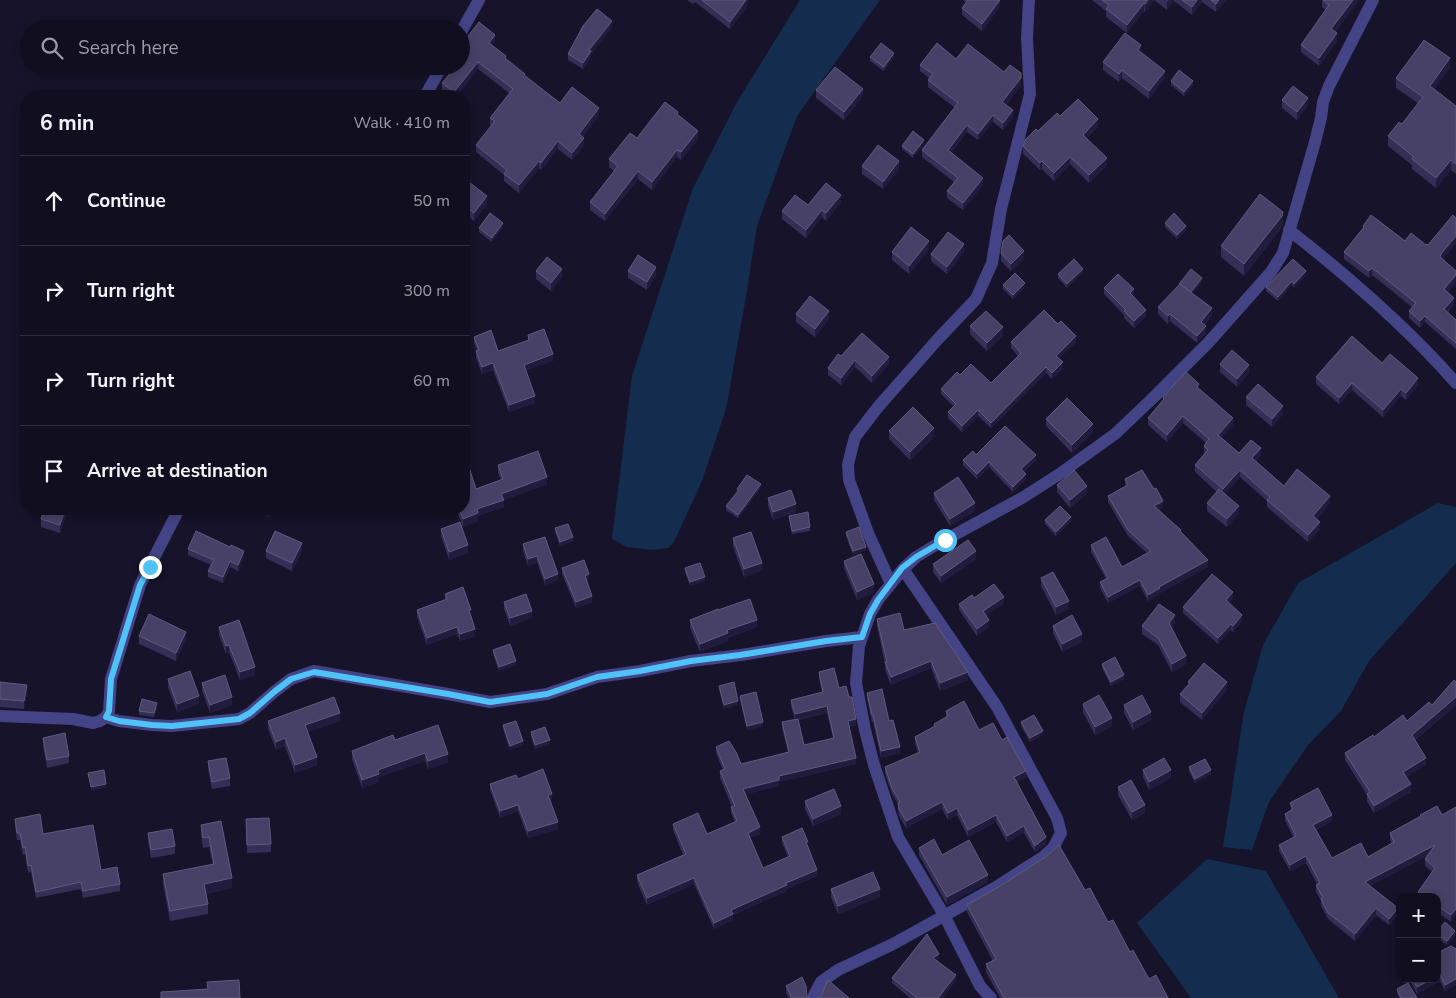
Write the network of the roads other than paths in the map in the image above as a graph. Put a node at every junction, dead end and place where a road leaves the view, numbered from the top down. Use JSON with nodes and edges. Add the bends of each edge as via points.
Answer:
{"nodes":[{"id":1,"x":479,"y":0,"type":"edge"},
{"id":2,"x":1029,"y":0,"type":"edge"},
{"id":3,"x":1373,"y":0,"type":"edge"},
{"id":4,"x":468,"y":20,"type":"edge"},
{"id":5,"x":437,"y":75,"type":"edge"},
{"id":6,"x":428,"y":90,"type":"edge"},
{"id":7,"x":1289,"y":230,"type":"junction"},
{"id":8,"x":1456,"y":383,"type":"edge"},
{"id":9,"x":176,"y":515,"type":"edge"},
{"id":10,"x":902,"y":568,"type":"junction"},
{"id":11,"x":890,"y":584,"type":"junction"},
{"id":12,"x":862,"y":637,"type":"junction"},
{"id":13,"x":0,"y":716,"type":"edge"},
{"id":14,"x":106,"y":717,"type":"junction"},
{"id":15,"x":944,"y":915,"type":"junction"},
{"id":16,"x":814,"y":998,"type":"edge"},
{"id":17,"x":991,"y":998,"type":"edge"}],
"edges":[{"from":1,"to":4,"type":"street"},
{"from":2,"to":11,"type":"street","via":[[1030,94],[1001,209],[992,263],[976,298],[878,407],[856,437],[852,448],[849,480]]},
{"from":3,"to":7,"type":"street","via":[[1323,102],[1315,142]]},
{"from":5,"to":6,"type":"street"},
{"from":7,"to":8,"type":"street","via":[[1417,340]]},
{"from":7,"to":10,"type":"street","via":[[1283,253],[1250,297],[1115,434],[1022,498],[934,546]]},
{"from":9,"to":14,"type":"street","via":[[138,590],[111,679]]},
{"from":10,"to":11,"type":"street"},
{"from":10,"to":15,"type":"street","via":[[997,707],[1057,818],[1061,834],[1043,856],[996,887]]},
{"from":11,"to":12,"type":"street","via":[[870,614]]},
{"from":12,"to":14,"type":"street","via":[[597,677],[547,694],[490,702],[314,672],[291,679],[239,719],[172,726]]},
{"from":12,"to":15,"type":"street","via":[[856,683],[874,766],[898,837]]},
{"from":13,"to":14,"type":"street","via":[[93,723]]},
{"from":15,"to":16,"type":"street","via":[[838,970],[821,982]]},
{"from":15,"to":17,"type":"street","via":[[980,986]]}]}
